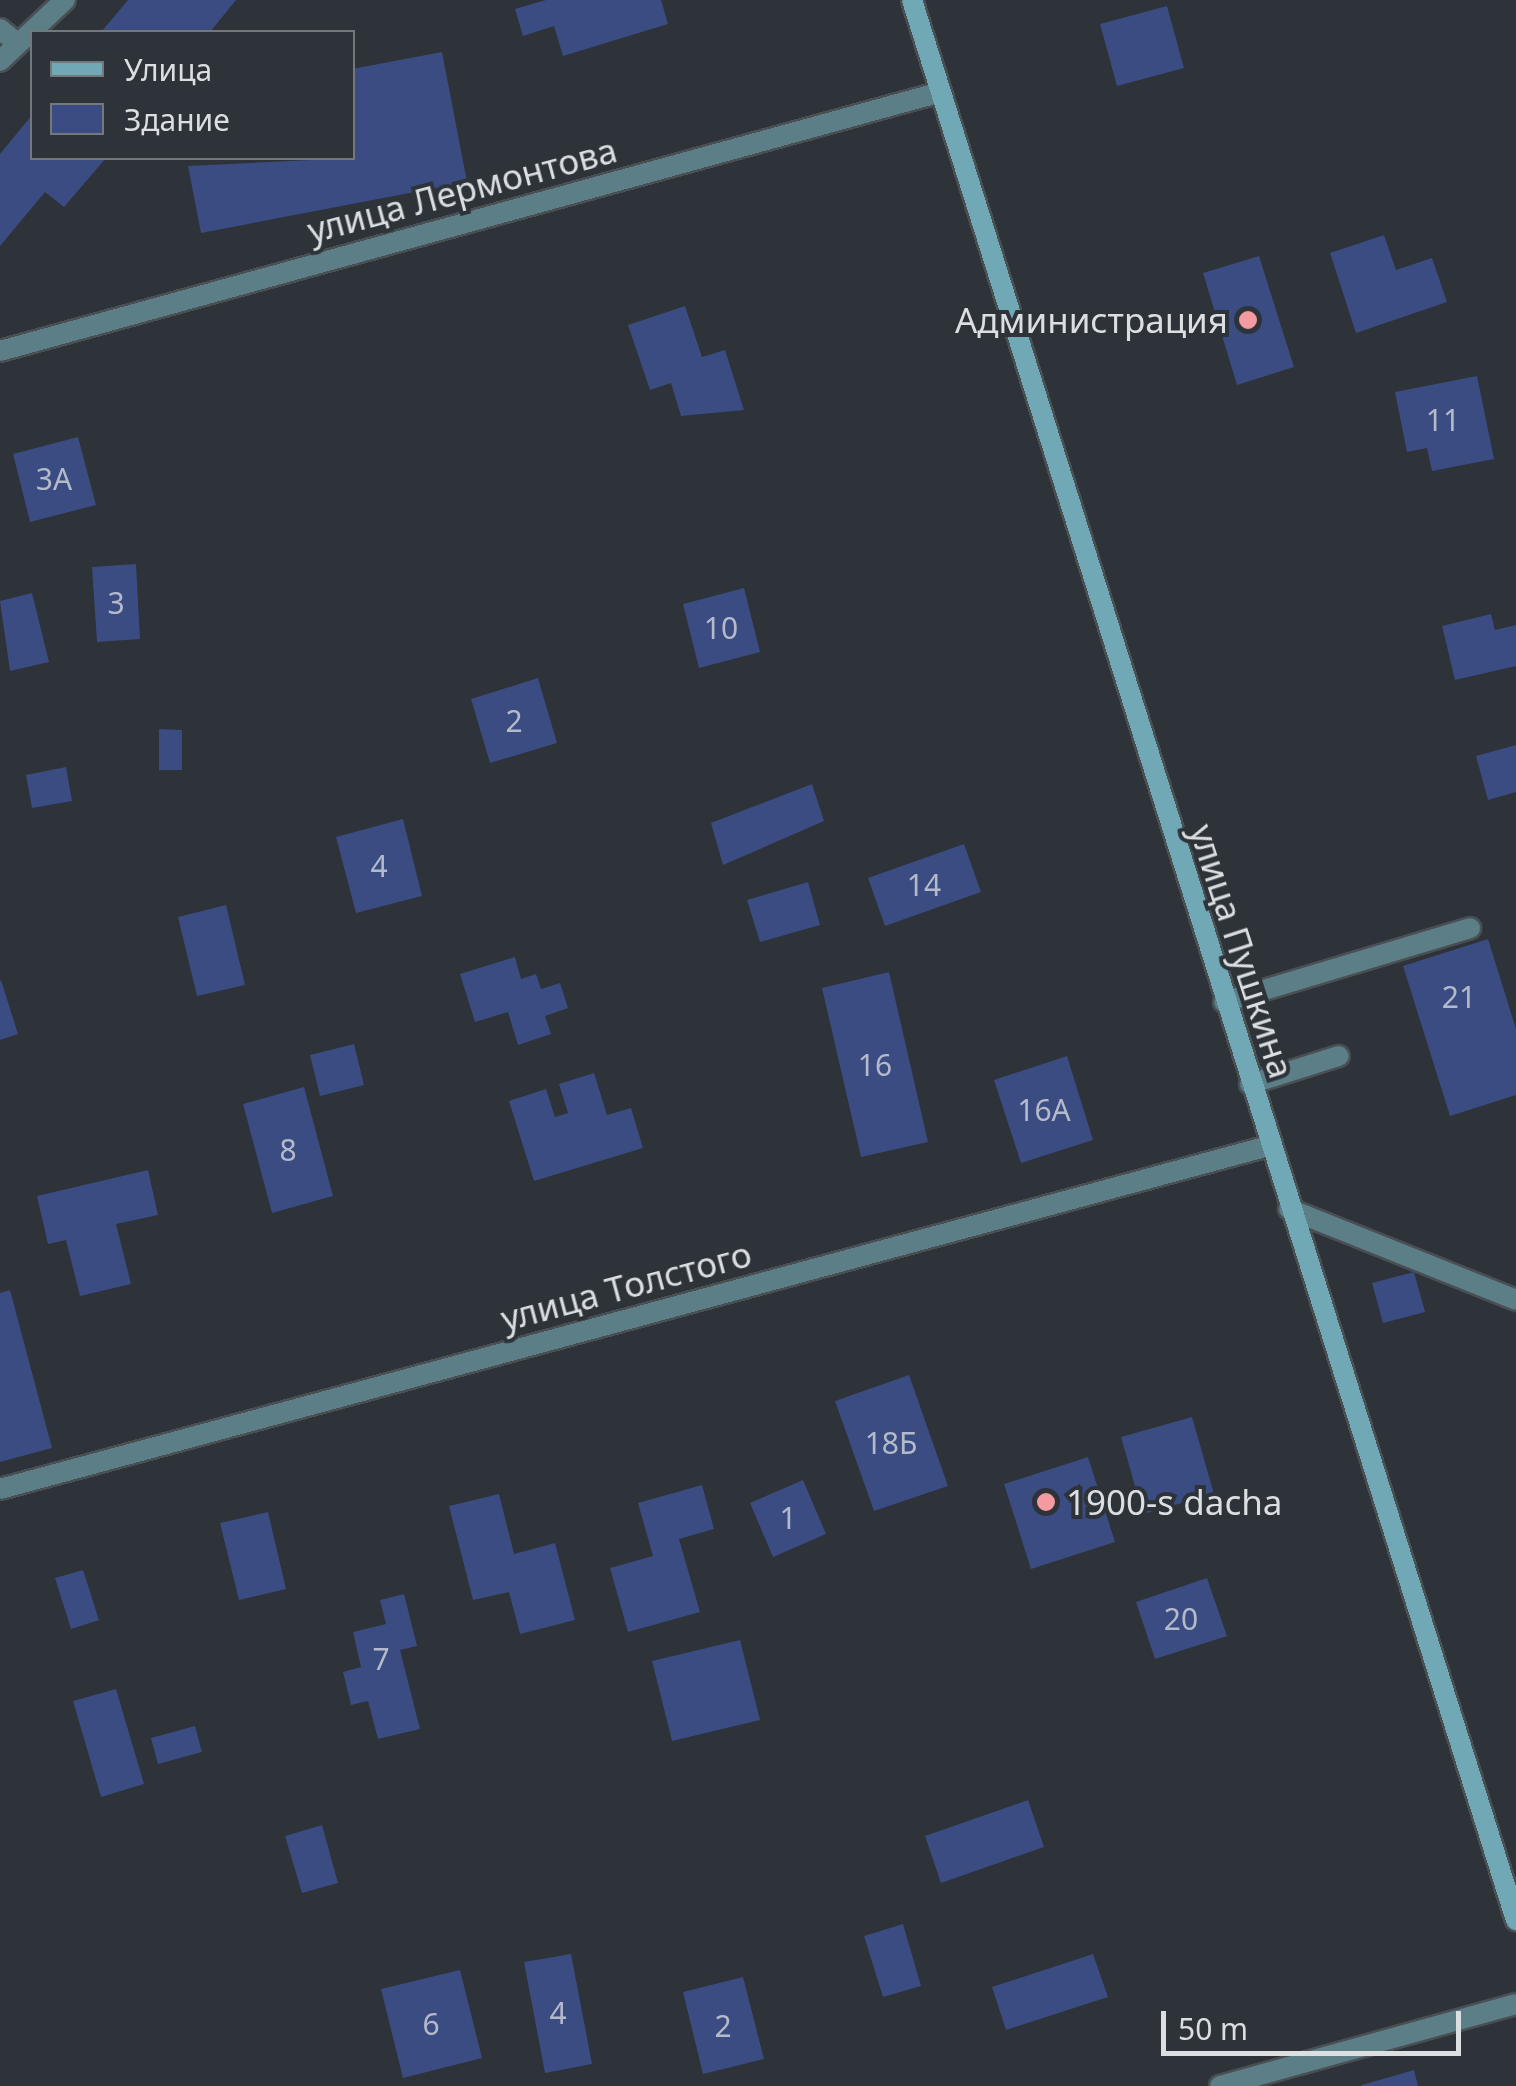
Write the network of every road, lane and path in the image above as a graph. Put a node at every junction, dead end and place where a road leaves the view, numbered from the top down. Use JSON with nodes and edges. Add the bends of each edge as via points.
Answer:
{"nodes":[{"id":1,"x":66,"y":0,"type":"edge"},
{"id":2,"x":912,"y":0,"type":"edge"},
{"id":3,"x":0,"y":29,"type":"edge"},
{"id":4,"x":33,"y":30,"type":"edge"},
{"id":5,"x":30,"y":33,"type":"edge"},
{"id":6,"x":18,"y":44,"type":"junction"},
{"id":7,"x":0,"y":61,"type":"edge"},
{"id":8,"x":941,"y":92,"type":"junction"},
{"id":9,"x":0,"y":352,"type":"edge"},
{"id":10,"x":1470,"y":928,"type":"dead end"},
{"id":11,"x":1224,"y":1002,"type":"junction"},
{"id":12,"x":1340,"y":1056,"type":"dead end"},
{"id":13,"x":1250,"y":1084,"type":"junction"},
{"id":14,"x":1270,"y":1146,"type":"junction"},
{"id":15,"x":1290,"y":1209,"type":"junction"},
{"id":16,"x":1516,"y":1300,"type":"edge"},
{"id":17,"x":0,"y":1489,"type":"edge"},
{"id":18,"x":1516,"y":1920,"type":"edge"},
{"id":19,"x":1516,"y":2004,"type":"edge"},
{"id":20,"x":1220,"y":2086,"type":"edge"}],
"edges":[{"from":1,"to":4,"type":"street"},
{"from":2,"to":8,"type":"main road","name":"улица Пушкина"},
{"from":3,"to":6,"type":"street"},
{"from":5,"to":6,"type":"street"},
{"from":6,"to":7,"type":"street"},
{"from":8,"to":9,"type":"street","name":"улица Лермонтова"},
{"from":8,"to":11,"type":"main road","name":"улица Пушкина"},
{"from":10,"to":11,"type":"street"},
{"from":11,"to":13,"type":"main road","name":"улица Пушкина"},
{"from":12,"to":13,"type":"street"},
{"from":13,"to":14,"type":"main road","name":"улица Пушкина"},
{"from":14,"to":15,"type":"main road","name":"улица Пушкина"},
{"from":14,"to":17,"type":"street","name":"улица Толстого"},
{"from":15,"to":16,"type":"street"},
{"from":15,"to":18,"type":"main road","name":"улица Пушкина"},
{"from":19,"to":20,"type":"street"}]}
